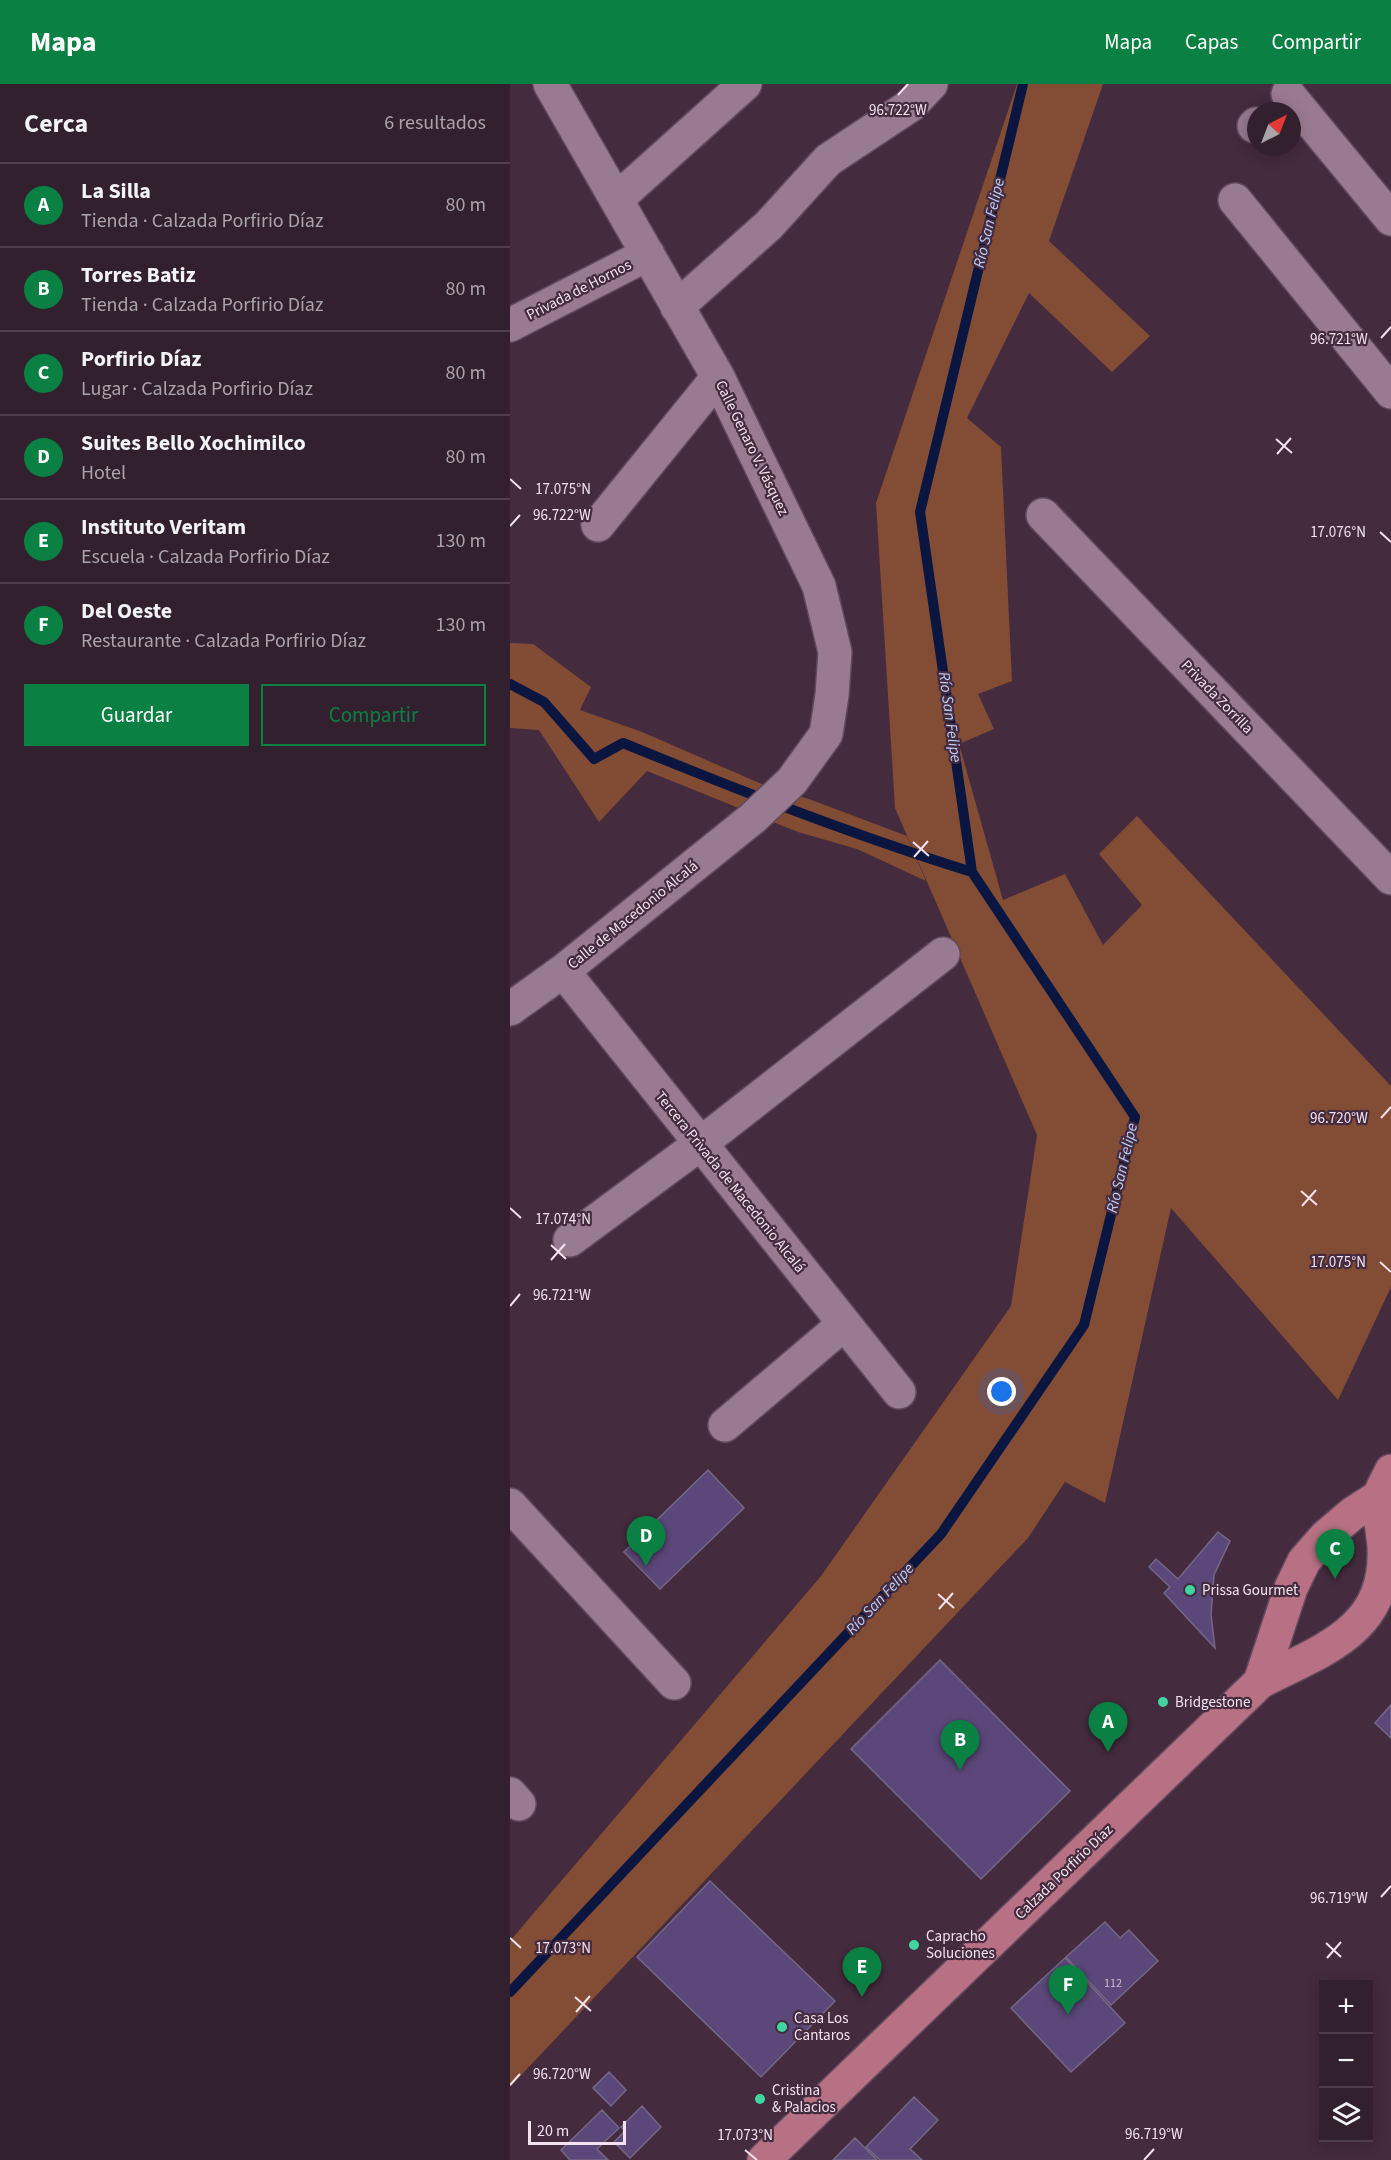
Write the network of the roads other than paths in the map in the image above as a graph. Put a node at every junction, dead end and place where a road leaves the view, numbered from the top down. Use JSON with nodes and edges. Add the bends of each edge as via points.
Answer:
{"nodes":[{"id":1,"x":550,"y":84,"type":"edge"},
{"id":2,"x":745,"y":84,"type":"edge"},
{"id":3,"x":931,"y":84,"type":"edge"},
{"id":4,"x":1301,"y":134,"type":"edge"},
{"id":5,"x":617,"y":199,"type":"junction"},
{"id":6,"x":1235,"y":200,"type":"dead end"},
{"id":7,"x":1391,"y":219,"type":"edge"},
{"id":8,"x":648,"y":254,"type":"junction"},
{"id":9,"x":677,"y":307,"type":"junction"},
{"id":10,"x":510,"y":325,"type":"edge"},
{"id":11,"x":718,"y":377,"type":"junction"},
{"id":12,"x":1391,"y":392,"type":"edge"},
{"id":13,"x":1043,"y":515,"type":"dead end"},
{"id":14,"x":598,"y":525,"type":"dead end"},
{"id":15,"x":753,"y":818,"type":"joint"},
{"id":16,"x":1391,"y":878,"type":"edge"},
{"id":17,"x":943,"y":954,"type":"dead end"},
{"id":18,"x":563,"y":971,"type":"junction"},
{"id":19,"x":510,"y":1009,"type":"edge"},
{"id":20,"x":700,"y":1144,"type":"junction"},
{"id":21,"x":570,"y":1240,"type":"dead end"},
{"id":22,"x":844,"y":1324,"type":"junction"},
{"id":23,"x":898,"y":1392,"type":"dead end"},
{"id":24,"x":725,"y":1425,"type":"dead end"},
{"id":25,"x":1385,"y":1483,"type":"edge"},
{"id":26,"x":510,"y":1505,"type":"edge"},
{"id":27,"x":1260,"y":1682,"type":"junction"},
{"id":28,"x":674,"y":1683,"type":"dead end"},
{"id":29,"x":764,"y":2160,"type":"edge"}],
"edges":[{"from":1,"to":5,"type":"street","name":"Calle Genaro V. Vásquez"},
{"from":2,"to":5,"type":"street"},
{"from":3,"to":9,"type":"street","via":[[911,105],[828,160],[770,225]]},
{"from":4,"to":7,"type":"street"},
{"from":5,"to":8,"type":"street","name":"Calle Genaro V. Vásquez"},
{"from":6,"to":12,"type":"street"},
{"from":8,"to":9,"type":"street","name":"Calle Genaro V. Vásquez"},
{"from":8,"to":10,"type":"street","name":"Privada de Hornos"},
{"from":9,"to":11,"type":"street","name":"Calle Genaro V. Vásquez"},
{"from":11,"to":14,"type":"street"},
{"from":11,"to":15,"type":"street","name":"Calle Genaro V. Vásquez","via":[[819,586],[835,652],[826,734],[792,781]]},
{"from":13,"to":16,"type":"street","name":"Privada Zorrilla"},
{"from":15,"to":18,"type":"street","name":"Calle de Macedonio Alcalá"},
{"from":17,"to":20,"type":"street"},
{"from":18,"to":19,"type":"street","name":"Calle de Macedonio Alcalá"},
{"from":18,"to":20,"type":"street","name":"Tercera Privada de Macedonio Alcalá"},
{"from":20,"to":21,"type":"street"},
{"from":20,"to":22,"type":"street","name":"Tercera Privada de Macedonio Alcalá"},
{"from":22,"to":23,"type":"street","name":"Tercera Privada de Macedonio Alcalá"},
{"from":22,"to":24,"type":"street"},
{"from":25,"to":27,"type":"main road","name":"Calzada Porfirio Díaz","via":[[1324,1537],[1304,1561]]},
{"from":25,"to":27,"type":"main road","name":"Calzada Porfirio Díaz","via":[[1384,1575],[1376,1600],[1360,1623],[1340,1640]]},
{"from":26,"to":28,"type":"street"},
{"from":27,"to":29,"type":"main road","name":"Calzada Porfirio Díaz"}]}
